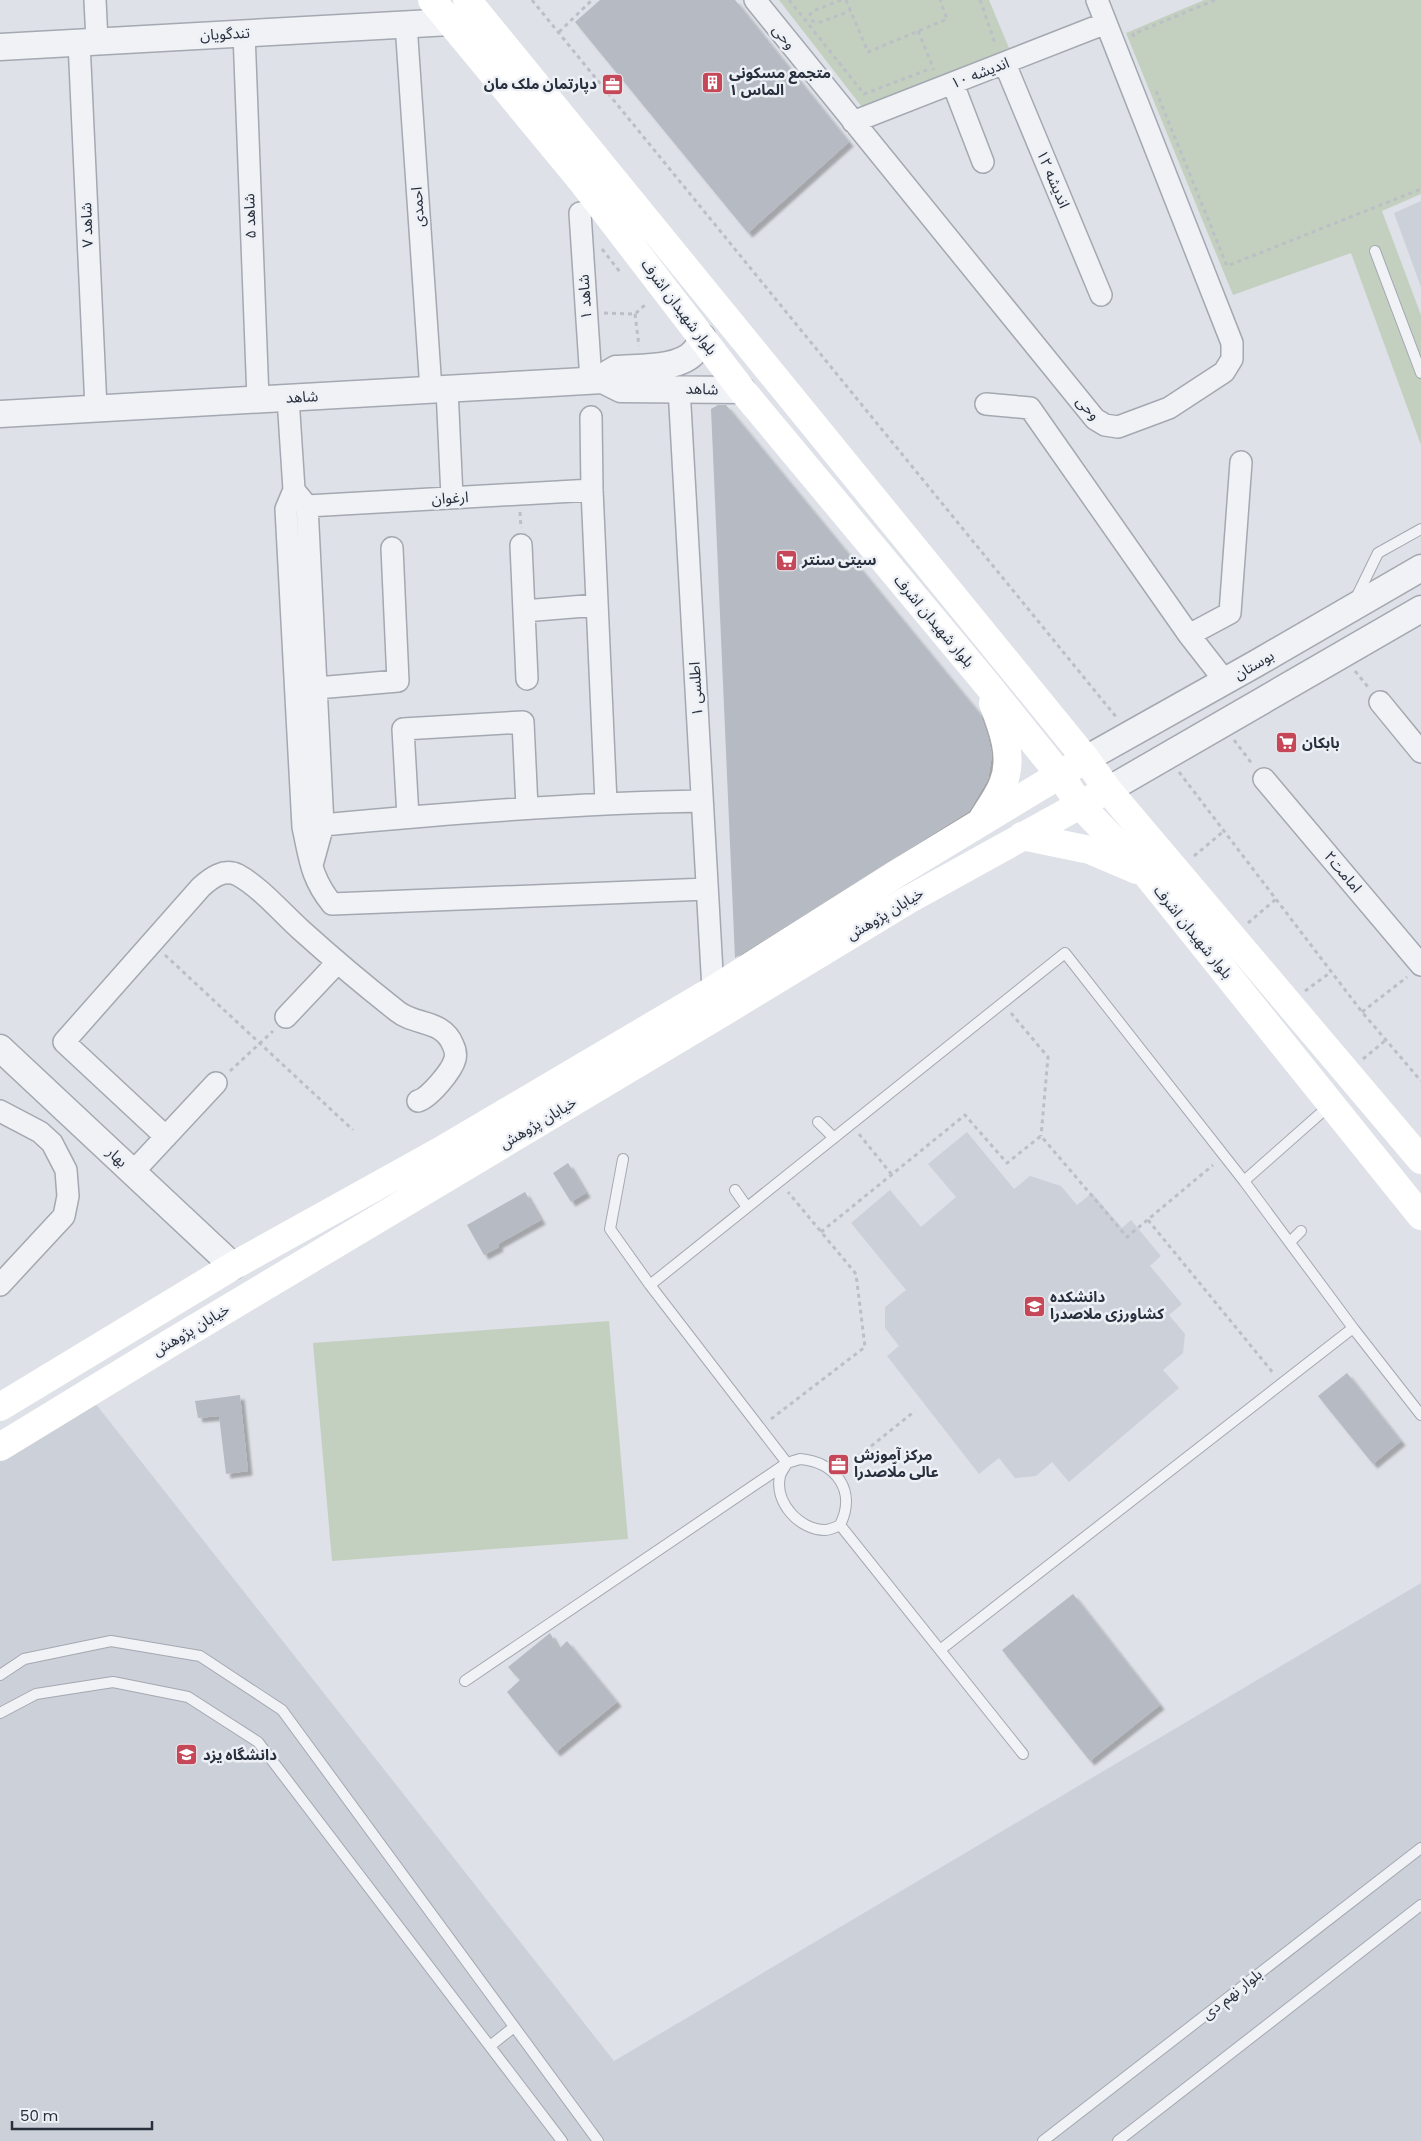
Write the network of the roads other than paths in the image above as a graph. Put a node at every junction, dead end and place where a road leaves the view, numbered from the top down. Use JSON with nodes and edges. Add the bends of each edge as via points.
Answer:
{"nodes":[{"id":1,"x":95,"y":0,"type":"edge"},
{"id":2,"x":432,"y":0,"type":"edge"},
{"id":3,"x":467,"y":0,"type":"edge"},
{"id":4,"x":755,"y":0,"type":"edge"},
{"id":5,"x":1097,"y":0,"type":"edge"},
{"id":6,"x":450,"y":22,"type":"junction"},
{"id":7,"x":1106,"y":23,"type":"junction"},
{"id":8,"x":406,"y":24,"type":"junction"},
{"id":9,"x":244,"y":33,"type":"junction"},
{"id":10,"x":88,"y":42,"type":"junction"},
{"id":11,"x":0,"y":47,"type":"edge"},
{"id":12,"x":1005,"y":64,"type":"junction"},
{"id":13,"x":947,"y":86,"type":"junction"},
{"id":14,"x":853,"y":122,"type":"junction"},
{"id":15,"x":983,"y":162,"type":"dead end"},
{"id":16,"x":622,"y":210,"type":"junction"},
{"id":17,"x":580,"y":218,"type":"road end"},
{"id":18,"x":1375,"y":251,"type":"dead end"},
{"id":19,"x":1101,"y":295,"type":"dead end"},
{"id":20,"x":702,"y":337,"type":"junction"},
{"id":21,"x":1421,"y":373,"type":"edge"},
{"id":22,"x":597,"y":381,"type":"junction"},
{"id":23,"x":679,"y":388,"type":"junction"},
{"id":24,"x":439,"y":389,"type":"junction"},
{"id":25,"x":742,"y":390,"type":"junction"},
{"id":26,"x":288,"y":398,"type":"junction"},
{"id":27,"x":258,"y":400,"type":"junction"},
{"id":28,"x":986,"y":404,"type":"dead end"},
{"id":29,"x":96,"y":408,"type":"junction"},
{"id":30,"x":0,"y":414,"type":"edge"},
{"id":31,"x":591,"y":417,"type":"dead end"},
{"id":32,"x":1241,"y":462,"type":"dead end"},
{"id":33,"x":294,"y":490,"type":"junction"},
{"id":34,"x":592,"y":490,"type":"junction"},
{"id":35,"x":452,"y":498,"type":"junction"},
{"id":36,"x":307,"y":506,"type":"junction"},
{"id":37,"x":1421,"y":529,"type":"edge"},
{"id":38,"x":522,"y":544,"type":"road end"},
{"id":39,"x":392,"y":548,"type":"dead end"},
{"id":40,"x":1421,"y":568,"type":"edge"},
{"id":41,"x":597,"y":605,"type":"junction"},
{"id":42,"x":1351,"y":609,"type":"junction"},
{"id":43,"x":1421,"y":609,"type":"edge"},
{"id":44,"x":524,"y":611,"type":"junction"},
{"id":45,"x":1189,"y":635,"type":"junction"},
{"id":46,"x":1258,"y":663,"type":"junction"},
{"id":47,"x":527,"y":679,"type":"dead end"},
{"id":48,"x":1225,"y":681,"type":"junction"},
{"id":49,"x":986,"y":683,"type":"junction"},
{"id":50,"x":317,"y":688,"type":"junction"},
{"id":51,"x":1278,"y":692,"type":"junction"},
{"id":52,"x":1380,"y":702,"type":"road end"},
{"id":53,"x":1421,"y":752,"type":"edge"},
{"id":54,"x":1086,"y":759,"type":"junction"},
{"id":55,"x":1060,"y":775,"type":"junction"},
{"id":56,"x":1264,"y":779,"type":"road end"},
{"id":57,"x":1108,"y":790,"type":"junction"},
{"id":58,"x":702,"y":802,"type":"junction"},
{"id":59,"x":606,"y":803,"type":"junction"},
{"id":60,"x":1080,"y":805,"type":"junction"},
{"id":61,"x":528,"y":808,"type":"junction"},
{"id":62,"x":408,"y":817,"type":"junction"},
{"id":63,"x":979,"y":824,"type":"junction"},
{"id":64,"x":324,"y":825,"type":"junction"},
{"id":65,"x":1022,"y":836,"type":"junction"},
{"id":66,"x":312,"y":867,"type":"junction"},
{"id":67,"x":1147,"y":875,"type":"junction"},
{"id":68,"x":707,"y":889,"type":"junction"},
{"id":69,"x":338,"y":964,"type":"junction"},
{"id":70,"x":1417,"y":969,"type":"edge"},
{"id":71,"x":713,"y":990,"type":"junction"},
{"id":72,"x":286,"y":1017,"type":"road end"},
{"id":73,"x":0,"y":1049,"type":"edge"},
{"id":74,"x":216,"y":1083,"type":"road end"},
{"id":75,"x":418,"y":1101,"type":"dead end"},
{"id":76,"x":1331,"y":1104,"type":"junction"},
{"id":77,"x":0,"y":1111,"type":"edge"},
{"id":78,"x":818,"y":1122,"type":"dead end"},
{"id":79,"x":166,"y":1137,"type":"junction"},
{"id":80,"x":834,"y":1138,"type":"junction"},
{"id":81,"x":622,"y":1159,"type":"dead end"},
{"id":82,"x":1421,"y":1160,"type":"edge"},
{"id":83,"x":133,"y":1172,"type":"junction"},
{"id":84,"x":1244,"y":1181,"type":"junction"},
{"id":85,"x":735,"y":1190,"type":"dead end"},
{"id":86,"x":747,"y":1207,"type":"junction"},
{"id":87,"x":1421,"y":1216,"type":"edge"},
{"id":88,"x":1301,"y":1231,"type":"dead end"},
{"id":89,"x":1290,"y":1242,"type":"junction"},
{"id":90,"x":233,"y":1266,"type":"junction"},
{"id":91,"x":650,"y":1284,"type":"junction"},
{"id":92,"x":0,"y":1285,"type":"edge"},
{"id":93,"x":1353,"y":1328,"type":"junction"},
{"id":94,"x":0,"y":1407,"type":"edge"},
{"id":95,"x":1421,"y":1415,"type":"edge"},
{"id":96,"x":0,"y":1447,"type":"edge"},
{"id":97,"x":788,"y":1463,"type":"junction"},
{"id":98,"x":840,"y":1525,"type":"junction"},
{"id":99,"x":940,"y":1650,"type":"junction"},
{"id":100,"x":0,"y":1675,"type":"edge"},
{"id":101,"x":465,"y":1681,"type":"dead end"},
{"id":102,"x":0,"y":1713,"type":"edge"},
{"id":103,"x":1023,"y":1754,"type":"dead end"},
{"id":104,"x":1421,"y":1848,"type":"edge"},
{"id":105,"x":1421,"y":1905,"type":"edge"},
{"id":106,"x":514,"y":2027,"type":"junction"},
{"id":107,"x":490,"y":2046,"type":"junction"},
{"id":108,"x":562,"y":2141,"type":"edge"},
{"id":109,"x":598,"y":2141,"type":"edge"},
{"id":110,"x":1043,"y":2141,"type":"edge"},
{"id":111,"x":1118,"y":2141,"type":"edge"}],
"edges":[{"from":1,"to":10,"type":"street","name":"شاهد ۷"},
{"from":2,"to":6,"type":"main road","name":"بلوار شهیدان اشرف"},
{"from":3,"to":16,"type":"main road","name":"بلوار شهیدان اشرف"},
{"from":4,"to":14,"type":"street","name":"وحی"},
{"from":5,"to":7,"type":"street","name":"وحی"},
{"from":6,"to":8,"type":"street","name":"تندگویان"},
{"from":6,"to":16,"type":"main road","name":"بلوار شهیدان اشرف"},
{"from":7,"to":12,"type":"street","name":"اندیشه ۱۰"},
{"from":7,"to":14,"type":"street","name":"وحی","via":[[1232,343],[1232,359],[1224,372],[1170,408],[1118,426],[1096,419]]},
{"from":8,"to":9,"type":"street","name":"تندگویان"},
{"from":8,"to":24,"type":"street","name":"احمدی"},
{"from":9,"to":10,"type":"street","name":"تندگویان"},
{"from":9,"to":27,"type":"street","name":"شاهد ۵"},
{"from":10,"to":11,"type":"street","name":"تندگویان"},
{"from":10,"to":29,"type":"street","name":"شاهد ۷"},
{"from":12,"to":13,"type":"street","name":"اندیشه ۱۰"},
{"from":12,"to":19,"type":"street","name":"اندیشه ۱۲"},
{"from":13,"to":14,"type":"street","name":"اندیشه ۱۰"},
{"from":13,"to":15,"type":"street"},
{"from":16,"to":20,"type":"main road","name":"بلوار شهیدان اشرف"},
{"from":16,"to":54,"type":"main road","name":"بلوار شهیدان اشرف"},
{"from":17,"to":22,"type":"street","name":"شاهد ۱","via":[[586,313]]},
{"from":18,"to":21,"type":"lane"},
{"from":20,"to":22,"type":"street","name":"شاهد","via":[[696,350],[676,364],[616,369]]},
{"from":20,"to":25,"type":"main road","name":"بلوار شهیدان اشرف"},
{"from":22,"to":23,"type":"street","name":"شاهد","via":[[620,389]]},
{"from":22,"to":24,"type":"street","name":"شاهد"},
{"from":23,"to":25,"type":"street","name":"شاهد"},
{"from":23,"to":58,"type":"street","name":"اطلسی ۱"},
{"from":24,"to":26,"type":"street","name":"شاهد"},
{"from":24,"to":35,"type":"street","name":"احمدی"},
{"from":25,"to":49,"type":"main road","name":"بلوار شهیدان اشرف"},
{"from":26,"to":27,"type":"street","name":"شاهد"},
{"from":26,"to":33,"type":"street"},
{"from":27,"to":29,"type":"street","name":"شاهد"},
{"from":28,"to":45,"type":"street","via":[[1030,408]]},
{"from":29,"to":30,"type":"street","name":"شاهد"},
{"from":31,"to":34,"type":"street"},
{"from":32,"to":45,"type":"street","via":[[1230,613]]},
{"from":33,"to":36,"type":"street"},
{"from":33,"to":66,"type":"street","via":[[286,509],[303,827]]},
{"from":34,"to":35,"type":"street","name":"ارغوان"},
{"from":34,"to":41,"type":"street"},
{"from":35,"to":36,"type":"street","name":"ارغوان"},
{"from":36,"to":50,"type":"street"},
{"from":37,"to":42,"type":"lane","via":[[1378,553]]},
{"from":38,"to":44,"type":"street"},
{"from":39,"to":50,"type":"street","via":[[398,681]]},
{"from":40,"to":42,"type":"street","name":"بوستان"},
{"from":41,"to":44,"type":"street"},
{"from":41,"to":59,"type":"street"},
{"from":42,"to":46,"type":"street","name":"بوستان"},
{"from":43,"to":51,"type":"street"},
{"from":44,"to":47,"type":"street"},
{"from":45,"to":48,"type":"street"},
{"from":46,"to":48,"type":"street","name":"بوستان"},
{"from":46,"to":51,"type":"street"},
{"from":48,"to":54,"type":"street","name":"بوستان"},
{"from":49,"to":55,"type":"main road","name":"بلوار شهیدان اشرف"},
{"from":49,"to":63,"type":"main road","via":[[1005,734],[1007,761],[1004,783]]},
{"from":50,"to":64,"type":"street"},
{"from":51,"to":57,"type":"street"},
{"from":52,"to":53,"type":"street"},
{"from":54,"to":55,"type":"main road","name":"خیابان پژوهش"},
{"from":54,"to":57,"type":"main road","name":"بلوار شهیدان اشرف"},
{"from":55,"to":60,"type":"main road","name":"بلوار شهیدان اشرف"},
{"from":55,"to":63,"type":"main road","name":"خیابان پژوهش"},
{"from":56,"to":70,"type":"street","name":"امامت۲"},
{"from":57,"to":60,"type":"main road","name":"خیابان پژوهش"},
{"from":57,"to":82,"type":"main road","name":"بلوار شهیدان اشرف"},
{"from":58,"to":59,"type":"street"},
{"from":58,"to":68,"type":"street","name":"اطلسی ۱"},
{"from":59,"to":61,"type":"street"},
{"from":60,"to":65,"type":"main road","name":"خیابان پژوهش"},
{"from":60,"to":67,"type":"main road","name":"بلوار شهیدان اشرف"},
{"from":61,"to":62,"type":"street"},
{"from":61,"to":62,"type":"street","via":[[523,722],[403,729]]},
{"from":62,"to":64,"type":"street"},
{"from":63,"to":71,"type":"main road","name":"خیابان پژوهش"},
{"from":64,"to":66,"type":"street"},
{"from":65,"to":67,"type":"main road","via":[[1090,850]]},
{"from":65,"to":96,"type":"main road","name":"خیابان پژوهش","via":[[908,900]]},
{"from":66,"to":68,"type":"street","via":[[320,888],[332,904]]},
{"from":67,"to":76,"type":"main road","name":"بلوار شهیدان اشرف"},
{"from":68,"to":71,"type":"street","name":"اطلسی ۱"},
{"from":69,"to":72,"type":"street"},
{"from":69,"to":75,"type":"street","via":[[400,1014],[434,1025],[446,1033],[453,1044],[456,1052],[452,1067],[426,1098]]},
{"from":69,"to":79,"type":"street","via":[[237,874],[219,874],[201,887],[64,1042]]},
{"from":71,"to":90,"type":"main road","name":"خیابان پژوهش","via":[[440,1151]]},
{"from":73,"to":83,"type":"street","name":"بهار"},
{"from":74,"to":79,"type":"street"},
{"from":76,"to":84,"type":"lane"},
{"from":76,"to":87,"type":"main road","name":"بلوار شهیدان اشرف"},
{"from":77,"to":92,"type":"street","via":[[40,1132],[52,1143],[66,1170],[68,1196],[64,1216]]},
{"from":78,"to":80,"type":"lane"},
{"from":79,"to":83,"type":"street"},
{"from":80,"to":84,"type":"lane","via":[[1065,953],[1079,962],[1179,1090]]},
{"from":80,"to":86,"type":"lane"},
{"from":81,"to":91,"type":"lane","via":[[610,1229]]},
{"from":83,"to":90,"type":"street","name":"بهار"},
{"from":84,"to":89,"type":"lane"},
{"from":85,"to":86,"type":"lane"},
{"from":86,"to":91,"type":"lane"},
{"from":88,"to":89,"type":"lane"},
{"from":89,"to":93,"type":"lane"},
{"from":90,"to":94,"type":"main road","name":"خیابان پژوهش"},
{"from":91,"to":97,"type":"lane"},
{"from":93,"to":95,"type":"lane"},
{"from":93,"to":99,"type":"lane"},
{"from":97,"to":98,"type":"lane","via":[[812,1460],[829,1467],[836,1475],[846,1494],[846,1514]]},
{"from":97,"to":98,"type":"lane","via":[[780,1475],[779,1484],[784,1503],[792,1516],[809,1527],[826,1530]]},
{"from":97,"to":101,"type":"lane"},
{"from":98,"to":99,"type":"lane"},
{"from":99,"to":103,"type":"lane"},
{"from":100,"to":106,"type":"lane","via":[[24,1659],[111,1641],[200,1656],[282,1710]]},
{"from":102,"to":107,"type":"lane","via":[[36,1694],[113,1682],[188,1697],[258,1742]]},
{"from":104,"to":110,"type":"lane","name":"بلوار نهم دی"},
{"from":105,"to":111,"type":"lane"},
{"from":106,"to":107,"type":"lane"},
{"from":106,"to":109,"type":"lane"},
{"from":107,"to":108,"type":"lane"}]}
